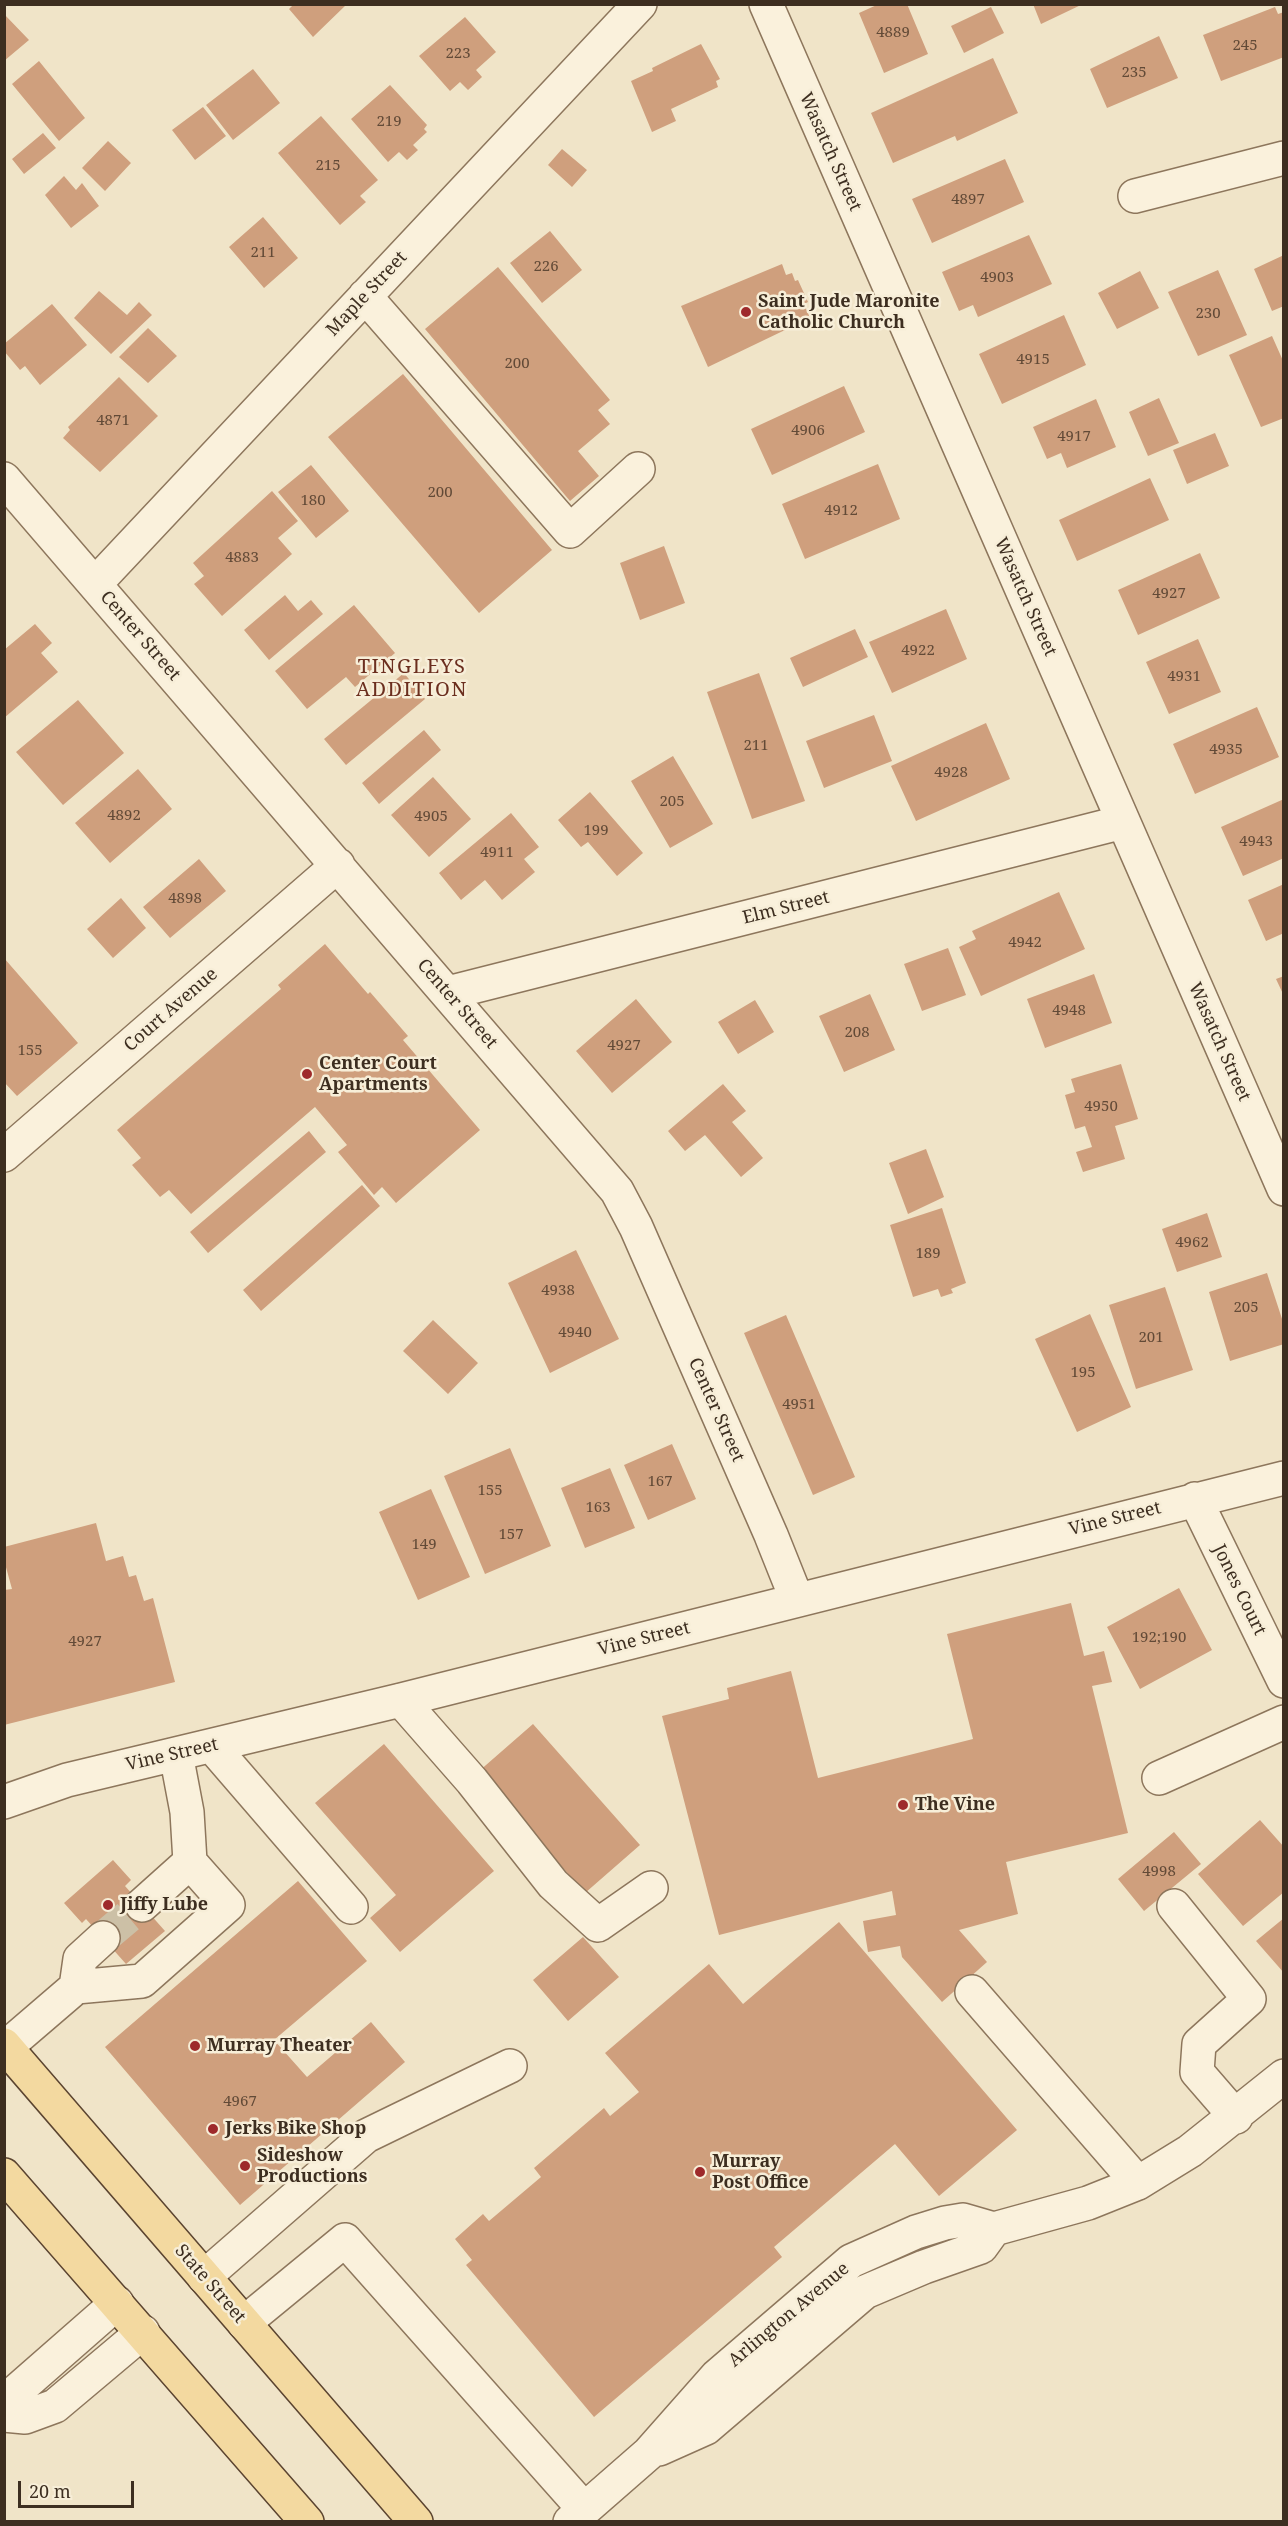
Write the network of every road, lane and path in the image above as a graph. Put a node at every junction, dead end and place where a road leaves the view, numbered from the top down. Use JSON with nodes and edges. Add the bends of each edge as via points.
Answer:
{"nodes":[{"id":1,"x":640,"y":4,"type":"edge"},
{"id":2,"x":766,"y":4,"type":"edge"},
{"id":3,"x":1284,"y":158,"type":"edge"},
{"id":4,"x":1135,"y":196,"type":"dead end"},
{"id":5,"x":366,"y":296,"type":"junction"},
{"id":6,"x":639,"y":469,"type":"dead end"},
{"id":7,"x":4,"y":479,"type":"edge"},
{"id":8,"x":95,"y":584,"type":"junction"},
{"id":9,"x":1123,"y":822,"type":"junction"},
{"id":10,"x":338,"y":865,"type":"junction"},
{"id":11,"x":448,"y":993,"type":"junction"},
{"id":12,"x":4,"y":1155,"type":"edge"},
{"id":13,"x":1284,"y":1189,"type":"edge"},
{"id":14,"x":1284,"y":1478,"type":"edge"},
{"id":15,"x":1195,"y":1499,"type":"junction"},
{"id":16,"x":796,"y":1600,"type":"junction"},
{"id":17,"x":1284,"y":1681,"type":"edge"},
{"id":18,"x":401,"y":1700,"type":"junction"},
{"id":19,"x":1284,"y":1722,"type":"edge"},
{"id":20,"x":212,"y":1746,"type":"junction"},
{"id":21,"x":176,"y":1754,"type":"junction"},
{"id":22,"x":1159,"y":1778,"type":"dead end"},
{"id":23,"x":4,"y":1802,"type":"edge"},
{"id":24,"x":190,"y":1862,"type":"junction"},
{"id":25,"x":651,"y":1888,"type":"dead end"},
{"id":26,"x":142,"y":1905,"type":"tunnel mouth"},
{"id":27,"x":1174,"y":1906,"type":"dead end"},
{"id":28,"x":351,"y":1907,"type":"dead end"},
{"id":29,"x":103,"y":1938,"type":"tunnel mouth"},
{"id":30,"x":76,"y":1987,"type":"junction"},
{"id":31,"x":972,"y":1992,"type":"dead end"},
{"id":32,"x":5,"y":2046,"type":"edge"},
{"id":33,"x":510,"y":2066,"type":"dead end"},
{"id":34,"x":1284,"y":2076,"type":"edge"},
{"id":35,"x":1236,"y":2117,"type":"junction"},
{"id":36,"x":4,"y":2175,"type":"edge"},
{"id":37,"x":1138,"y":2183,"type":"junction"},
{"id":38,"x":204,"y":2277,"type":"junction"},
{"id":39,"x":117,"y":2303,"type":"junction"},
{"id":40,"x":244,"y":2323,"type":"junction"},
{"id":41,"x":143,"y":2332,"type":"junction"},
{"id":42,"x":4,"y":2402,"type":"edge"},
{"id":43,"x":4,"y":2415,"type":"edge"},
{"id":44,"x":577,"y":2515,"type":"edge"},
{"id":45,"x":308,"y":2522,"type":"edge"},
{"id":46,"x":416,"y":2522,"type":"edge"}],
"edges":[{"from":1,"to":5,"type":"street","name":"Maple Street"},
{"from":2,"to":9,"type":"street","name":"Wasatch Street"},
{"from":3,"to":4,"type":"street"},
{"from":5,"to":6,"type":"street","via":[[570,531]]},
{"from":5,"to":8,"type":"street","name":"Maple Street"},
{"from":7,"to":8,"type":"street","name":"Center Street"},
{"from":8,"to":10,"type":"street","name":"Center Street"},
{"from":9,"to":11,"type":"street","name":"Elm Street"},
{"from":9,"to":13,"type":"street","name":"Wasatch Street"},
{"from":10,"to":11,"type":"street","name":"Center Street"},
{"from":10,"to":12,"type":"street","name":"Court Avenue","via":[[58,1123]]},
{"from":11,"to":16,"type":"street","name":"Center Street","via":[[617,1191]]},
{"from":14,"to":15,"type":"street","name":"Vine Street"},
{"from":15,"to":16,"type":"street","name":"Vine Street"},
{"from":15,"to":17,"type":"street","name":"Jones Court"},
{"from":16,"to":18,"type":"street","name":"Vine Street"},
{"from":18,"to":20,"type":"street","name":"Vine Street"},
{"from":18,"to":25,"type":"street","via":[[472,1780],[553,1884],[598,1925]]},
{"from":19,"to":22,"type":"street"},
{"from":20,"to":21,"type":"street","name":"Vine Street"},
{"from":20,"to":28,"type":"street"},
{"from":21,"to":23,"type":"street","name":"Vine Street","via":[[67,1780]]},
{"from":21,"to":24,"type":"street","via":[[187,1812]]},
{"from":24,"to":26,"type":"street"},
{"from":24,"to":30,"type":"street","via":[[228,1905],[142,1981]]},
{"from":27,"to":35,"type":"street","via":[[1249,1999],[1199,2044],[1197,2072]]},
{"from":29,"to":30,"type":"street","via":[[80,1959]]},
{"from":30,"to":32,"type":"street"},
{"from":31,"to":37,"type":"street"},
{"from":32,"to":38,"type":"main road","name":"State Street"},
{"from":33,"to":38,"type":"street","via":[[366,2136]]},
{"from":34,"to":35,"type":"street","name":"Arlington Avenue"},
{"from":35,"to":37,"type":"street","name":"Arlington Avenue"},
{"from":36,"to":39,"type":"main road"},
{"from":37,"to":44,"type":"street","name":"Arlington Avenue","via":[[1088,2203],[994,2229],[981,2247],[865,2292],[706,2428],[649,2453]]},
{"from":38,"to":40,"type":"main road","name":"State Street"},
{"from":39,"to":41,"type":"main road"},
{"from":39,"to":42,"type":"street"},
{"from":40,"to":44,"type":"street","via":[[345,2241]]},
{"from":40,"to":46,"type":"main road","name":"State Street"},
{"from":41,"to":43,"type":"street","via":[[55,2406],[25,2417]]},
{"from":41,"to":45,"type":"main road"}]}
